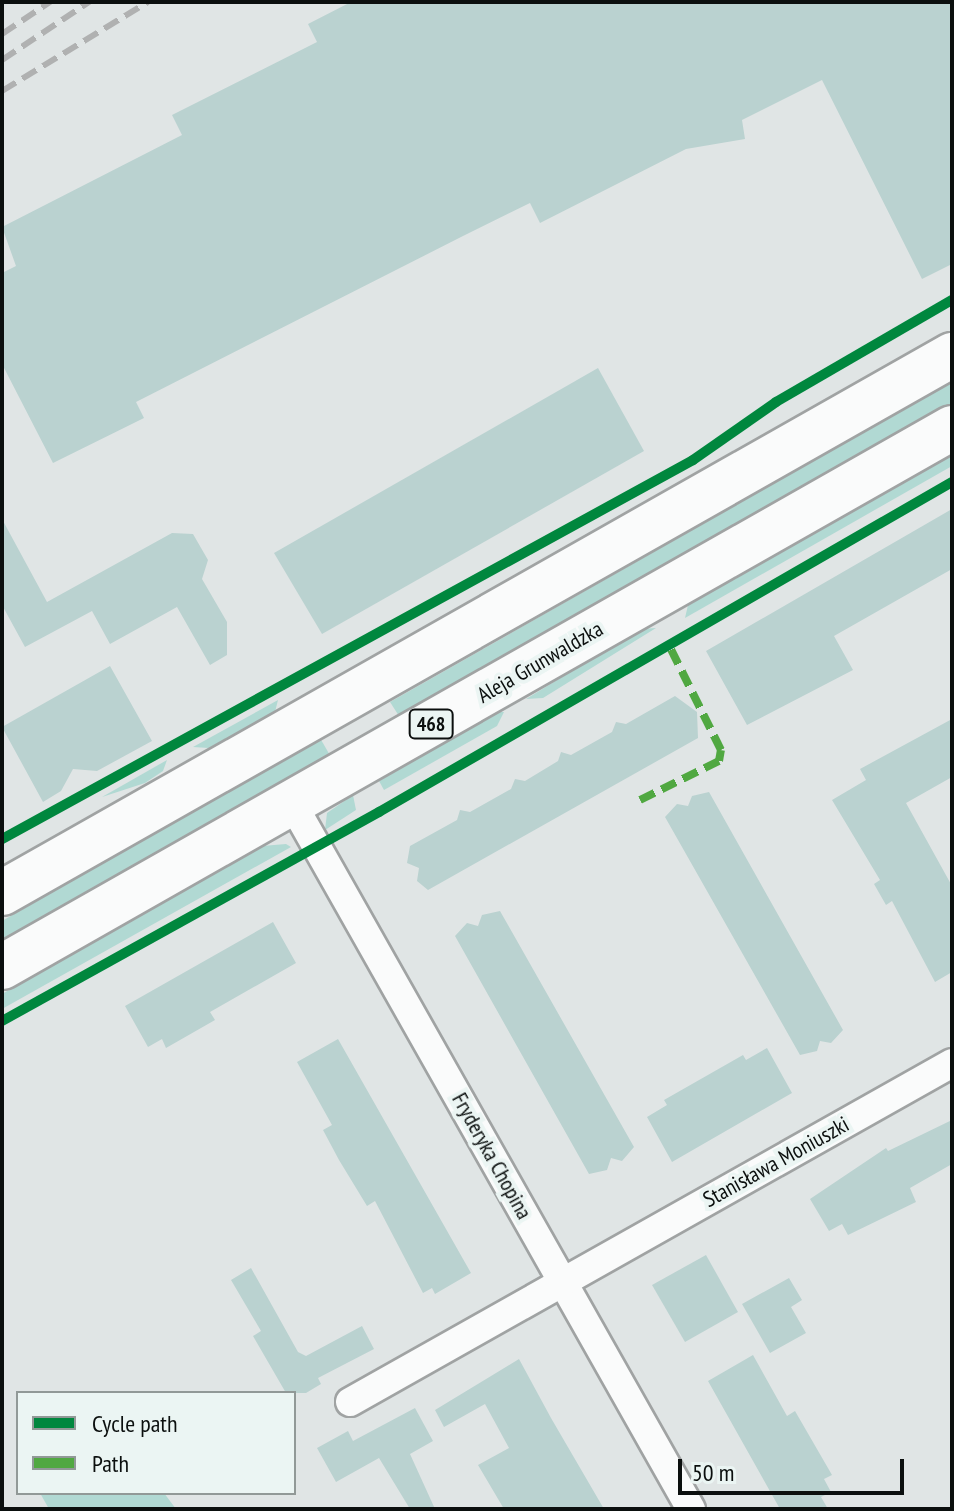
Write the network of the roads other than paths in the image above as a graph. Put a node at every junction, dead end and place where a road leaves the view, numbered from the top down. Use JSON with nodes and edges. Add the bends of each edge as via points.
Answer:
{"nodes":[{"id":1,"x":952,"y":355,"type":"edge"},
{"id":2,"x":952,"y":428,"type":"edge"},
{"id":3,"x":292,"y":803,"type":"junction"},
{"id":4,"x":2,"y":893,"type":"edge"},
{"id":5,"x":2,"y":967,"type":"edge"},
{"id":6,"x":952,"y":1063,"type":"edge"},
{"id":7,"x":563,"y":1282,"type":"junction"},
{"id":8,"x":350,"y":1402,"type":"dead end"},
{"id":9,"x":691,"y":1509,"type":"edge"}],
"edges":[{"from":1,"to":4,"type":"main road"},
{"from":2,"to":3,"type":"main road","name":"Aleja Grunwaldzka","number":"468"},
{"from":3,"to":5,"type":"main road","name":"Aleja Grunwaldzka","number":"468"},
{"from":3,"to":7,"type":"street","name":"Fryderyka Chopina"},
{"from":6,"to":7,"type":"street","name":"Stanisława Moniuszki"},
{"from":7,"to":8,"type":"street","name":"Stanisława Moniuszki"},
{"from":7,"to":9,"type":"street","name":"Fryderyka Chopina"}]}
